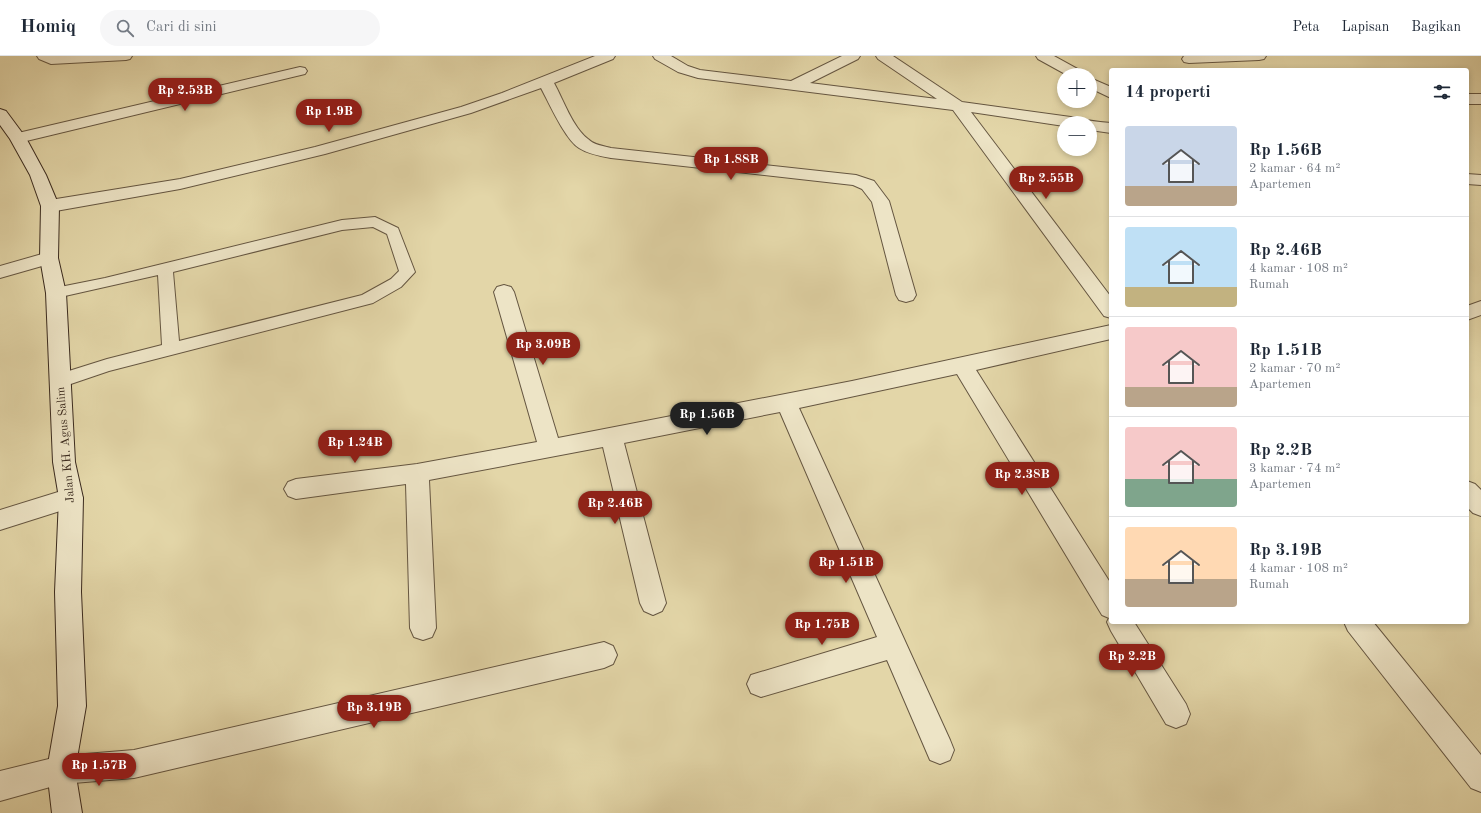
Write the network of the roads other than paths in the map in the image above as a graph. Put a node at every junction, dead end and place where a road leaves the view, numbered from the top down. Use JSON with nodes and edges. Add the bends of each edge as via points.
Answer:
{"nodes":[{"id":1,"x":43,"y":56,"type":"edge"},
{"id":2,"x":126,"y":56,"type":"edge"},
{"id":3,"x":608,"y":56,"type":"edge"},
{"id":4,"x":660,"y":56,"type":"edge"},
{"id":5,"x":853,"y":56,"type":"edge"},
{"id":6,"x":883,"y":56,"type":"edge"},
{"id":7,"x":1043,"y":56,"type":"edge"},
{"id":8,"x":1258,"y":56,"type":"edge"},
{"id":9,"x":1186,"y":58,"type":"edge"},
{"id":10,"x":1065,"y":68,"type":"edge"},
{"id":11,"x":1208,"y":68,"type":"edge"},
{"id":12,"x":300,"y":72,"type":"dead end"},
{"id":13,"x":546,"y":82,"type":"junction"},
{"id":14,"x":794,"y":86,"type":"junction"},
{"id":15,"x":1097,"y":86,"type":"edge"},
{"id":16,"x":1109,"y":92,"type":"edge"},
{"id":17,"x":1481,"y":98,"type":"edge"},
{"id":18,"x":1469,"y":99,"type":"edge"},
{"id":19,"x":958,"y":106,"type":"junction"},
{"id":20,"x":0,"y":114,"type":"edge"},
{"id":21,"x":1057,"y":120,"type":"edge"},
{"id":22,"x":1097,"y":126,"type":"edge"},
{"id":23,"x":1109,"y":128,"type":"edge"},
{"id":24,"x":18,"y":138,"type":"junction"},
{"id":25,"x":1469,"y":179,"type":"edge"},
{"id":26,"x":1481,"y":180,"type":"edge"},
{"id":27,"x":50,"y":206,"type":"junction"},
{"id":28,"x":49,"y":258,"type":"junction"},
{"id":29,"x":165,"y":268,"type":"junction"},
{"id":30,"x":0,"y":272,"type":"edge"},
{"id":31,"x":504,"y":292,"type":"dead end"},
{"id":32,"x":56,"y":293,"type":"junction"},
{"id":33,"x":906,"y":295,"type":"dead end"},
{"id":34,"x":1109,"y":308,"type":"edge"},
{"id":35,"x":1481,"y":308,"type":"edge"},
{"id":36,"x":1469,"y":312,"type":"edge"},
{"id":37,"x":1109,"y":332,"type":"edge"},
{"id":38,"x":171,"y":349,"type":"junction"},
{"id":39,"x":964,"y":366,"type":"junction"},
{"id":40,"x":59,"y":381,"type":"junction"},
{"id":41,"x":786,"y":402,"type":"junction"},
{"id":42,"x":612,"y":438,"type":"junction"},
{"id":43,"x":550,"y":449,"type":"junction"},
{"id":44,"x":417,"y":473,"type":"junction"},
{"id":45,"x":296,"y":488,"type":"dead end"},
{"id":46,"x":1469,"y":492,"type":"edge"},
{"id":47,"x":71,"y":498,"type":"junction"},
{"id":48,"x":1481,"y":506,"type":"edge"},
{"id":49,"x":0,"y":520,"type":"edge"},
{"id":50,"x":653,"y":603,"type":"dead end"},
{"id":51,"x":1109,"y":604,"type":"edge"},
{"id":52,"x":1121,"y":624,"type":"edge"},
{"id":53,"x":1359,"y":624,"type":"edge"},
{"id":54,"x":423,"y":628,"type":"dead end"},
{"id":55,"x":894,"y":645,"type":"junction"},
{"id":56,"x":604,"y":655,"type":"dead end"},
{"id":57,"x":761,"y":684,"type":"dead end"},
{"id":58,"x":1176,"y":714,"type":"dead end"},
{"id":59,"x":940,"y":750,"type":"dead end"},
{"id":60,"x":61,"y":770,"type":"junction"},
{"id":61,"x":1481,"y":778,"type":"edge"},
{"id":62,"x":0,"y":786,"type":"edge"},
{"id":63,"x":67,"y":813,"type":"edge"}],
"edges":[{"from":1,"to":2,"type":"lane","via":[[51,60],[91,60]]},
{"from":3,"to":13,"type":"street"},
{"from":4,"to":14,"type":"street","via":[[698,74]]},
{"from":5,"to":14,"type":"street"},
{"from":6,"to":19,"type":"street"},
{"from":7,"to":10,"type":"street"},
{"from":8,"to":9,"type":"street"},
{"from":9,"to":11,"type":"street"},
{"from":12,"to":24,"type":"street"},
{"from":13,"to":27,"type":"street","via":[[466,110],[259,166],[180,184]]},
{"from":13,"to":33,"type":"street","via":[[575,134],[582,143],[597,150],[856,180],[868,185],[880,201]]},
{"from":14,"to":19,"type":"street"},
{"from":15,"to":16,"type":"street"},
{"from":17,"to":18,"type":"street"},
{"from":19,"to":21,"type":"street"},
{"from":19,"to":34,"type":"street"},
{"from":20,"to":24,"type":"street","name":"Jalan KH. Agus Salim"},
{"from":22,"to":23,"type":"street"},
{"from":24,"to":27,"type":"street","name":"Jalan KH. Agus Salim","via":[[38,175]]},
{"from":25,"to":26,"type":"street"},
{"from":27,"to":28,"type":"street","name":"Jalan KH. Agus Salim"},
{"from":28,"to":30,"type":"street"},
{"from":28,"to":32,"type":"street","name":"Jalan KH. Agus Salim"},
{"from":29,"to":32,"type":"lane"},
{"from":29,"to":38,"type":"lane"},
{"from":29,"to":38,"type":"lane","via":[[342,225],[375,222],[393,231],[407,272],[396,283],[367,299]]},
{"from":31,"to":43,"type":"street"},
{"from":32,"to":40,"type":"street","name":"Jalan KH. Agus Salim"},
{"from":35,"to":36,"type":"street"},
{"from":37,"to":39,"type":"street"},
{"from":38,"to":40,"type":"lane"},
{"from":39,"to":41,"type":"street"},
{"from":39,"to":51,"type":"street"},
{"from":40,"to":47,"type":"street","name":"Jalan KH. Agus Salim","via":[[64,462]]},
{"from":41,"to":42,"type":"street"},
{"from":41,"to":55,"type":"street"},
{"from":42,"to":43,"type":"street"},
{"from":42,"to":50,"type":"street"},
{"from":43,"to":44,"type":"street"},
{"from":44,"to":45,"type":"street"},
{"from":44,"to":54,"type":"street"},
{"from":46,"to":48,"type":"street"},
{"from":47,"to":49,"type":"street"},
{"from":47,"to":60,"type":"street","name":"Jalan KH. Agus Salim","via":[[68,592],[72,706]]},
{"from":52,"to":58,"type":"street"},
{"from":53,"to":61,"type":"street"},
{"from":55,"to":57,"type":"street"},
{"from":55,"to":59,"type":"street"},
{"from":56,"to":60,"type":"street","via":[[134,764]]},
{"from":60,"to":62,"type":"street"},
{"from":60,"to":63,"type":"street","name":"Jalan KH. Agus Salim"}]}
